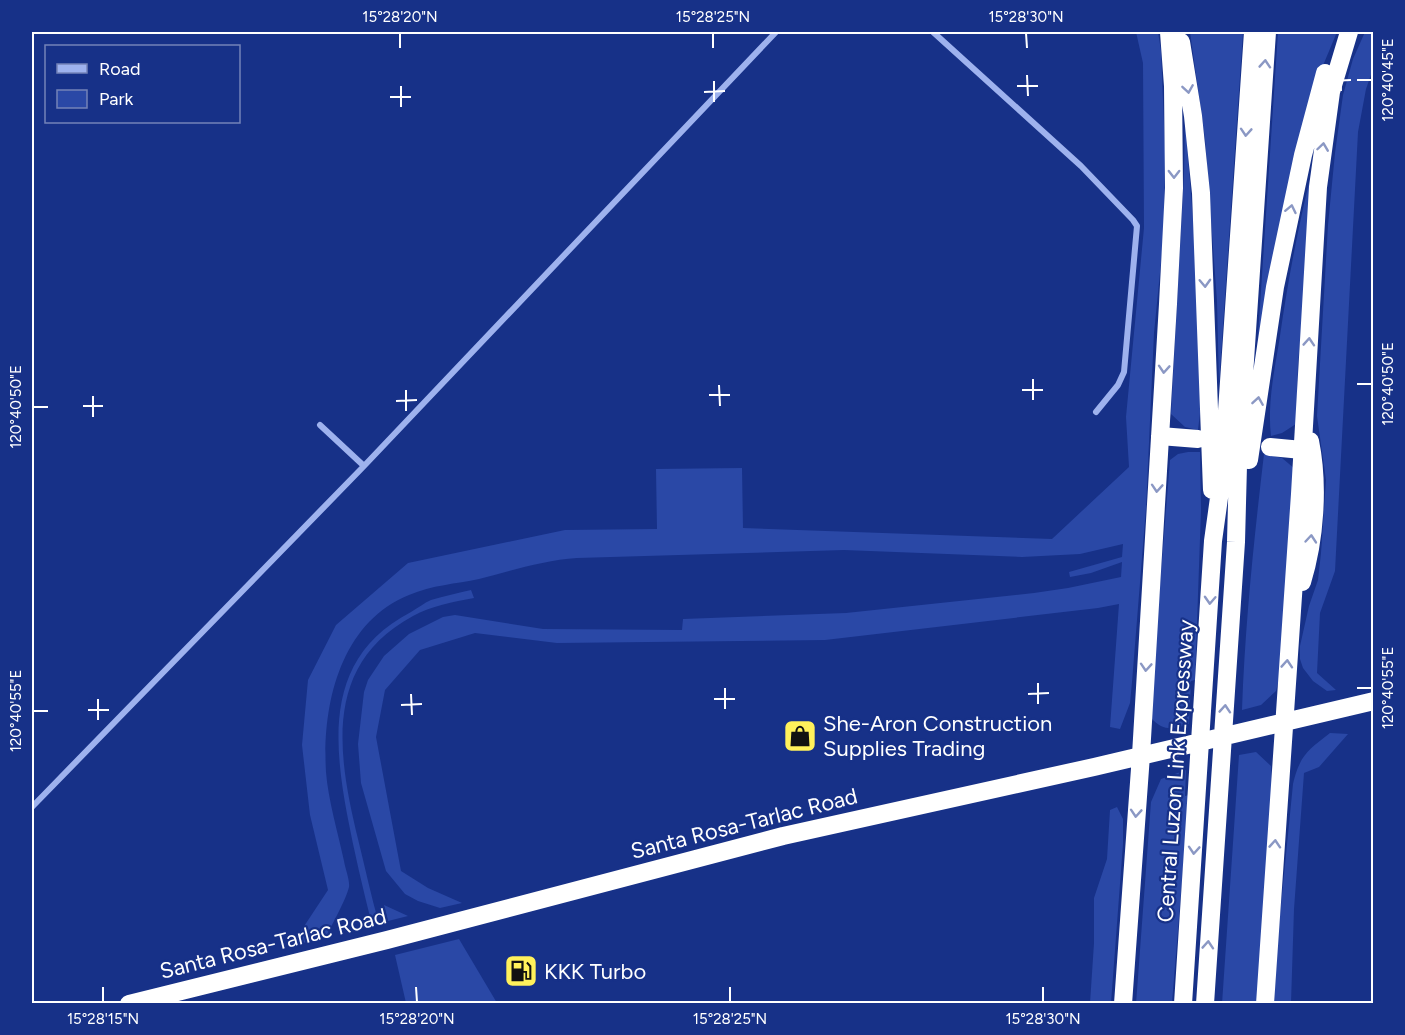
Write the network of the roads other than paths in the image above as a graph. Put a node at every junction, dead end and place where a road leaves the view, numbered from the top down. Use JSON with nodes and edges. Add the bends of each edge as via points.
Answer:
{"nodes":[{"id":1,"x":776,"y":32,"type":"edge"},
{"id":2,"x":933,"y":32,"type":"edge"},
{"id":3,"x":1169,"y":32,"type":"edge"},
{"id":4,"x":1179,"y":32,"type":"edge"},
{"id":5,"x":1252,"y":32,"type":"edge"},
{"id":6,"x":1267,"y":32,"type":"edge"},
{"id":7,"x":1341,"y":32,"type":"edge"},
{"id":8,"x":1349,"y":32,"type":"edge"},
{"id":9,"x":1304,"y":411,"type":"junction"},
{"id":10,"x":1096,"y":412,"type":"dead end"},
{"id":11,"x":320,"y":425,"type":"dead end"},
{"id":12,"x":1160,"y":436,"type":"junction"},
{"id":13,"x":1198,"y":440,"type":"dead end"},
{"id":14,"x":1270,"y":447,"type":"dead end"},
{"id":15,"x":1302,"y":450,"type":"junction"},
{"id":16,"x":364,"y":466,"type":"junction"},
{"id":17,"x":1213,"y":541,"type":"junction"},
{"id":18,"x":1236,"y":542,"type":"junction"},
{"id":19,"x":1292,"y":616,"type":"junction"},
{"id":20,"x":1374,"y":701,"type":"edge"},
{"id":21,"x":1283,"y":723,"type":"junction"},
{"id":22,"x":1141,"y":755,"type":"junction"},
{"id":23,"x":32,"y":807,"type":"edge"},
{"id":24,"x":129,"y":1004,"type":"edge"},
{"id":25,"x":1123,"y":1004,"type":"edge"},
{"id":26,"x":1183,"y":1004,"type":"edge"},
{"id":27,"x":1205,"y":1004,"type":"edge"},
{"id":28,"x":1265,"y":1004,"type":"edge"}],
"edges":[{"from":1,"to":16,"type":"street"},
{"from":2,"to":10,"type":"street","via":[[1081,166],[1137,226],[1124,372]]},
{"from":3,"to":12,"type":"highway","one_way":true,"via":[[1174,188]]},
{"from":4,"to":17,"type":"highway","one_way":true,"via":[[1193,116],[1200,193]]},
{"from":5,"to":17,"type":"highway","one_way":true,"via":[[1223,470]]},
{"from":18,"to":6,"type":"highway","one_way":true},
{"from":18,"to":7,"type":"highway","one_way":true,"via":[[1275,286],[1318,94]]},
{"from":9,"to":8,"type":"highway","one_way":true,"via":[[1318,187],[1331,92]]},
{"from":9,"to":15,"type":"highway"},
{"from":19,"to":9,"type":"highway","one_way":true,"via":[[1309,556],[1315,486]]},
{"from":11,"to":16,"type":"street"},
{"from":12,"to":13,"type":"highway"},
{"from":12,"to":22,"type":"highway","one_way":true},
{"from":14,"to":15,"type":"highway"},
{"from":15,"to":19,"type":"highway"},
{"from":16,"to":23,"type":"street"},
{"from":17,"to":26,"type":"highway","name":"Central Luzon Link Expressway","one_way":true},
{"from":27,"to":18,"type":"highway","name":"Central Luzon Link Expressway","one_way":true},
{"from":21,"to":19,"type":"highway","one_way":true},
{"from":20,"to":21,"type":"highway","name":"Santa Rosa-Tarlac Road"},
{"from":21,"to":22,"type":"highway","name":"Santa Rosa-Tarlac Road"},
{"from":28,"to":21,"type":"highway","one_way":true},
{"from":22,"to":24,"type":"highway","name":"Santa Rosa-Tarlac Road","via":[[783,836]]},
{"from":22,"to":25,"type":"highway","one_way":true}]}
